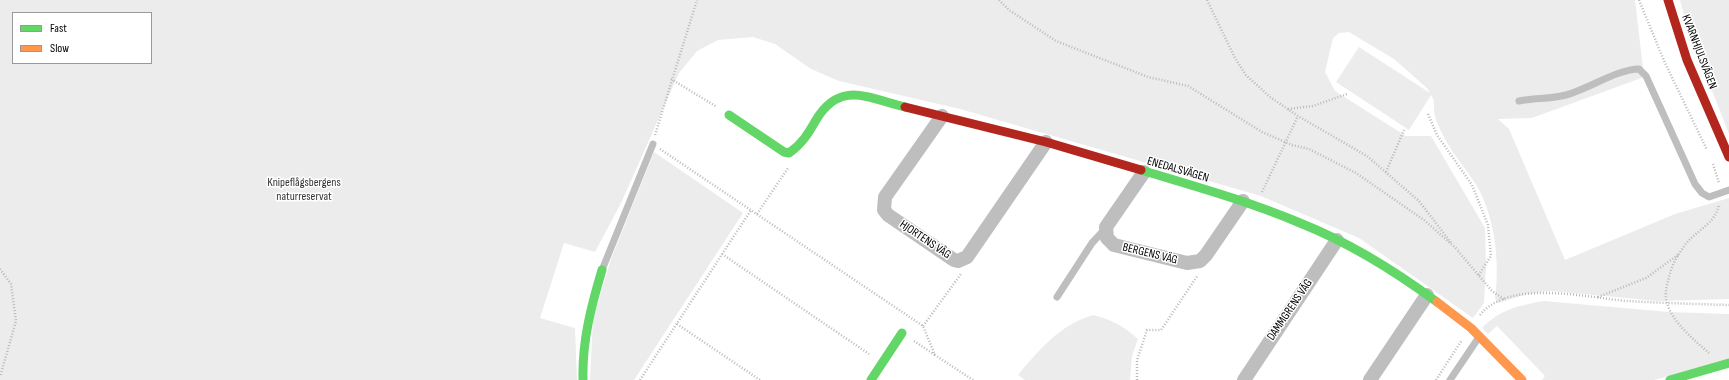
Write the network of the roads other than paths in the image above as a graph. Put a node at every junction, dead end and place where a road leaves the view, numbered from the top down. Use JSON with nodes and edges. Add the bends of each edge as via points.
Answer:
{"nodes":[{"id":1,"x":1668,"y":0,"type":"edge"},
{"id":2,"x":1519,"y":101,"type":"dead end"},
{"id":3,"x":729,"y":115,"type":"road end"},
{"id":4,"x":942,"y":116,"type":"junction"},
{"id":5,"x":1046,"y":142,"type":"junction"},
{"id":6,"x":652,"y":144,"type":"road end"},
{"id":7,"x":1729,"y":157,"type":"edge"},
{"id":8,"x":1144,"y":172,"type":"junction"},
{"id":9,"x":1729,"y":190,"type":"edge"},
{"id":10,"x":1249,"y":204,"type":"junction"},
{"id":11,"x":1106,"y":227,"type":"junction"},
{"id":12,"x":1337,"y":240,"type":"junction"},
{"id":13,"x":602,"y":270,"type":"joint"},
{"id":14,"x":1427,"y":295,"type":"junction"},
{"id":15,"x":1057,"y":297,"type":"dead end"},
{"id":16,"x":902,"y":333,"type":"road end"},
{"id":17,"x":1479,"y":336,"type":"junction"},
{"id":18,"x":1729,"y":363,"type":"edge"},
{"id":19,"x":584,"y":380,"type":"edge"},
{"id":20,"x":871,"y":380,"type":"edge"},
{"id":21,"x":1244,"y":380,"type":"edge"},
{"id":22,"x":1370,"y":380,"type":"edge"},
{"id":23,"x":1450,"y":380,"type":"edge"},
{"id":24,"x":1522,"y":380,"type":"edge"},
{"id":25,"x":1670,"y":380,"type":"edge"}],
"edges":[{"from":1,"to":7,"type":"street","name":"KVARNHJULSVÄGEN","via":[[1689,66]]},
{"from":2,"to":9,"type":"lane","via":[[1565,95],[1630,69],[1639,69],[1646,76],[1695,184],[1709,197]]},
{"from":3,"to":4,"type":"street","name":"ENEDALSVÄGEN","via":[[789,153],[798,147],[827,105],[841,95],[850,94]]},
{"from":4,"to":5,"type":"street","name":"ENEDALSVÄGEN"},
{"from":4,"to":5,"type":"street","name":"HJORTENS VÄG","via":[[885,197],[884,204],[888,215],[954,260],[963,260],[967,257]]},
{"from":5,"to":8,"type":"street","name":"ENEDALSVÄGEN"},
{"from":6,"to":13,"type":"lane"},
{"from":8,"to":10,"type":"street","name":"ENEDALSVÄGEN"},
{"from":8,"to":11,"type":"street"},
{"from":10,"to":11,"type":"street","name":"BERGENS VÄG","via":[[1206,255],[1200,260],[1187,263],[1114,244],[1107,238]]},
{"from":10,"to":12,"type":"street","name":"ENEDALSVÄGEN"},
{"from":11,"to":15,"type":"lane","via":[[1092,243]]},
{"from":12,"to":14,"type":"street","name":"ENEDALSVÄGEN","via":[[1368,256]]},
{"from":12,"to":21,"type":"street","name":"DAMMGRENS VÄG"},
{"from":13,"to":19,"type":"street","via":[[584,333]]},
{"from":14,"to":17,"type":"street","name":"ENEDALSVÄGEN"},
{"from":14,"to":22,"type":"street"},
{"from":16,"to":20,"type":"street"},
{"from":17,"to":23,"type":"lane"},
{"from":17,"to":24,"type":"street","name":"ENEDALSVÄGEN"},
{"from":18,"to":25,"type":"street"}]}
